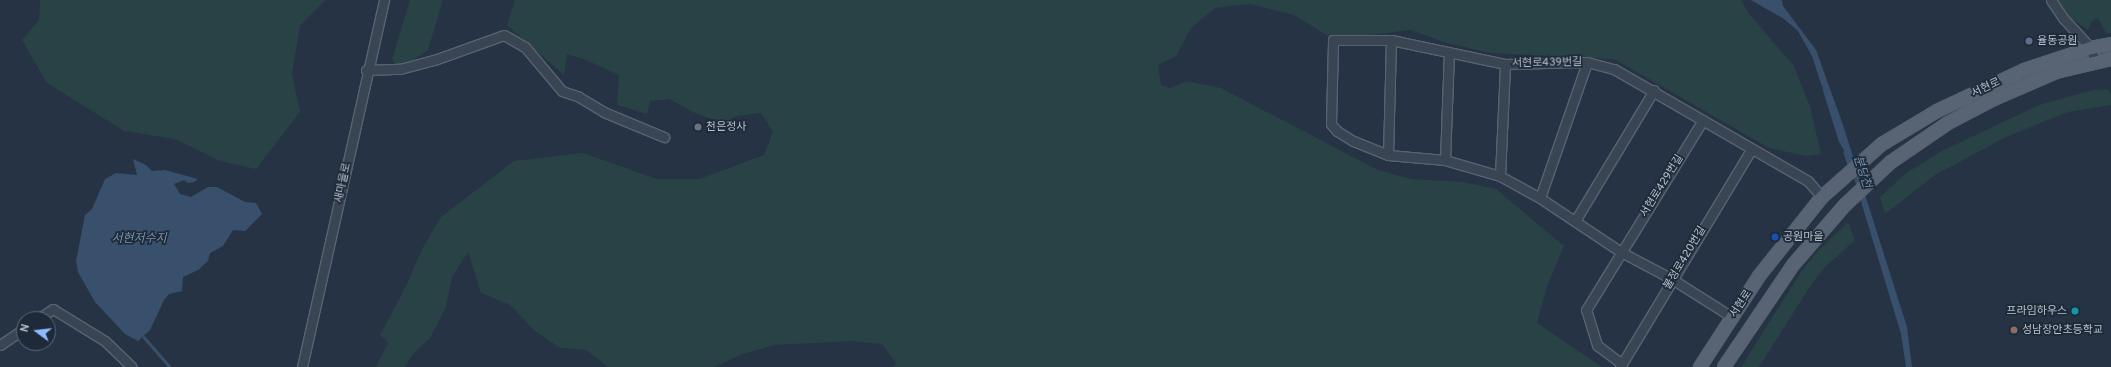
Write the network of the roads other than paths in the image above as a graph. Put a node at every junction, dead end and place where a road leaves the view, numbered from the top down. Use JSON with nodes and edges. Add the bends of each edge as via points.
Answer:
{"nodes":[{"id":1,"x":384,"y":0,"type":"edge"},
{"id":2,"x":2051,"y":0,"type":"edge"},
{"id":3,"x":1391,"y":40,"type":"junction"},
{"id":4,"x":2111,"y":44,"type":"edge"},
{"id":5,"x":2091,"y":48,"type":"junction"},
{"id":6,"x":1449,"y":52,"type":"junction"},
{"id":7,"x":2111,"y":59,"type":"edge"},
{"id":8,"x":1587,"y":62,"type":"junction"},
{"id":9,"x":2095,"y":62,"type":"junction"},
{"id":10,"x":1505,"y":64,"type":"junction"},
{"id":11,"x":366,"y":70,"type":"junction"},
{"id":12,"x":1654,"y":90,"type":"junction"},
{"id":13,"x":1703,"y":120,"type":"junction"},
{"id":14,"x":664,"y":137,"type":"dead end"},
{"id":15,"x":1751,"y":150,"type":"junction"},
{"id":16,"x":1388,"y":155,"type":"junction"},
{"id":17,"x":1445,"y":160,"type":"junction"},
{"id":18,"x":1500,"y":176,"type":"junction"},
{"id":19,"x":1822,"y":197,"type":"junction"},
{"id":20,"x":1540,"y":198,"type":"junction"},
{"id":21,"x":1575,"y":221,"type":"junction"},
{"id":22,"x":1621,"y":252,"type":"junction"},
{"id":23,"x":1672,"y":279,"type":"junction"},
{"id":24,"x":56,"y":312,"type":"edge"},
{"id":25,"x":1732,"y":317,"type":"junction"},
{"id":26,"x":16,"y":334,"type":"edge"},
{"id":27,"x":0,"y":345,"type":"edge"},
{"id":28,"x":1621,"y":365,"type":"edge"},
{"id":29,"x":132,"y":367,"type":"edge"},
{"id":30,"x":302,"y":367,"type":"edge"},
{"id":31,"x":1700,"y":367,"type":"edge"},
{"id":32,"x":1724,"y":367,"type":"edge"}],
"edges":[{"from":1,"to":11,"type":"street","name":"새마을로"},
{"from":2,"to":5,"type":"street","via":[[2063,18]]},
{"from":3,"to":6,"type":"street","name":"서현로439번길"},
{"from":3,"to":16,"type":"street"},
{"from":3,"to":16,"type":"street","name":"서현로439번길","via":[[1333,40],[1331,124],[1353,141]]},
{"from":4,"to":5,"type":"main road","name":"서현로"},
{"from":5,"to":9,"type":"street"},
{"from":5,"to":19,"type":"main road","name":"서현로","via":[[2024,70],[1983,88],[1901,131],[1871,153]]},
{"from":6,"to":10,"type":"street","name":"서현로439번길"},
{"from":6,"to":17,"type":"street"},
{"from":7,"to":9,"type":"main road","name":"서현로"},
{"from":8,"to":10,"type":"street","name":"서현로439번길"},
{"from":8,"to":12,"type":"street","name":"서현로439번길","via":[[1614,69]]},
{"from":8,"to":20,"type":"street"},
{"from":9,"to":32,"type":"main road","name":"서현로","via":[[2056,72],[1994,99],[1911,147],[1845,205],[1793,265]]},
{"from":10,"to":18,"type":"street"},
{"from":11,"to":14,"type":"street","via":[[400,69],[504,35],[525,47],[562,91]]},
{"from":11,"to":30,"type":"street","name":"새마을로"},
{"from":12,"to":13,"type":"street","name":"서현로439번길"},
{"from":12,"to":21,"type":"street"},
{"from":13,"to":15,"type":"street","name":"서현로439번길"},
{"from":13,"to":22,"type":"street","name":"서현로429번길"},
{"from":15,"to":19,"type":"street","name":"서현로439번길","via":[[1808,181]]},
{"from":15,"to":23,"type":"street","name":"불정로420번길"},
{"from":16,"to":17,"type":"street"},
{"from":17,"to":18,"type":"street"},
{"from":18,"to":20,"type":"street"},
{"from":19,"to":25,"type":"main road","name":"서현로","via":[[1759,276]]},
{"from":20,"to":21,"type":"street"},
{"from":21,"to":22,"type":"street"},
{"from":22,"to":23,"type":"street"},
{"from":22,"to":28,"type":"street","name":"서현로429번길","via":[[1586,310],[1597,345]]},
{"from":23,"to":25,"type":"street"},
{"from":23,"to":28,"type":"street","name":"불정로420번길"},
{"from":24,"to":29,"type":"street","via":[[105,341]]},
{"from":25,"to":31,"type":"main road","name":"서현로"},
{"from":26,"to":27,"type":"street"}]}
